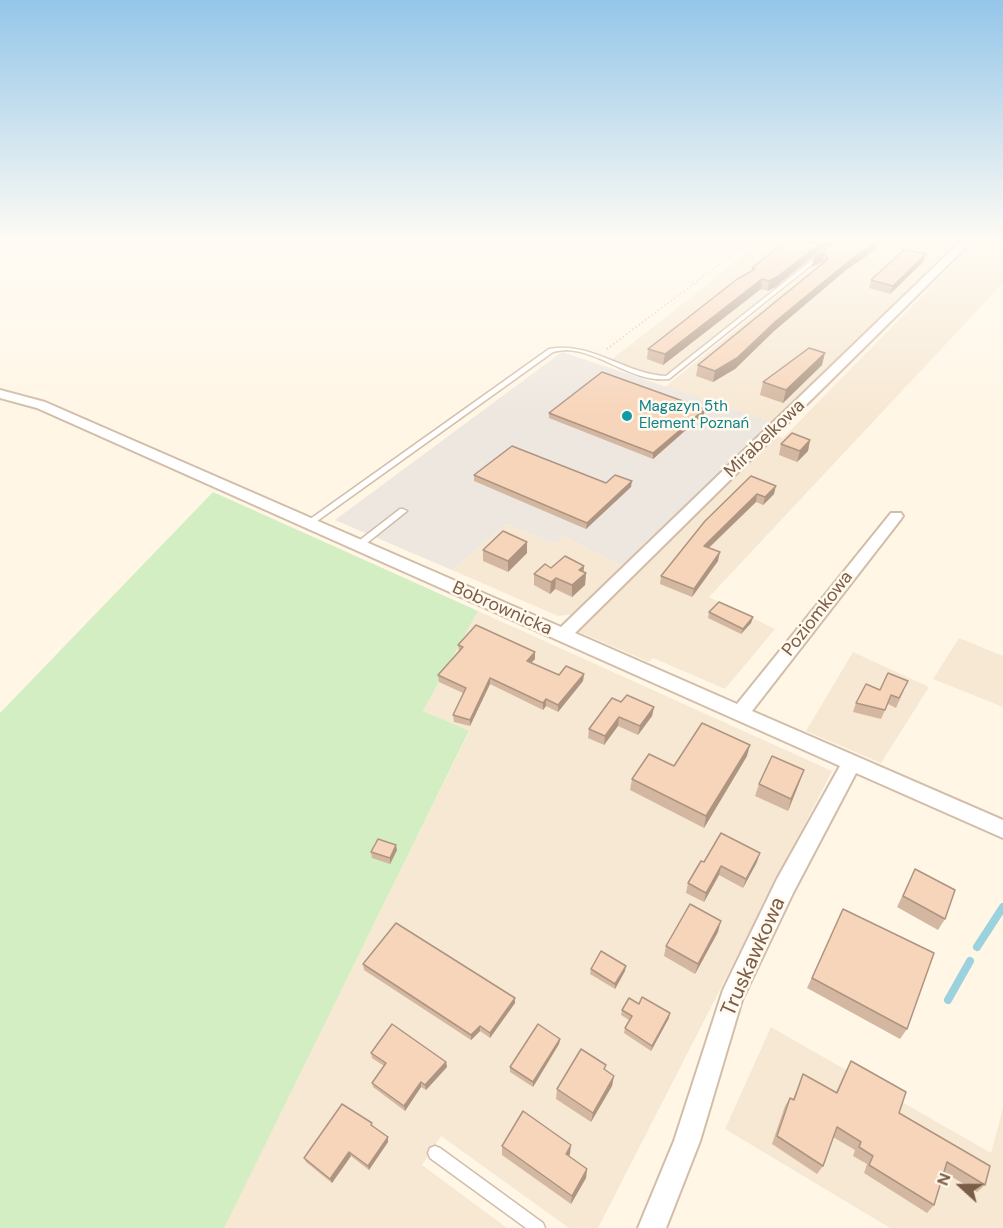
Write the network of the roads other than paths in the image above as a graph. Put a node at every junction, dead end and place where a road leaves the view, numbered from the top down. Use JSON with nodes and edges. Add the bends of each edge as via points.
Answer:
{"nodes":[{"id":1,"x":766,"y":299,"type":"edge"},
{"id":2,"x":907,"y":299,"type":"edge"},
{"id":3,"x":0,"y":394,"type":"edge"},
{"id":4,"x":403,"y":511,"type":"dead end"},
{"id":5,"x":896,"y":516,"type":"dead end"},
{"id":6,"x":310,"y":522,"type":"junction"},
{"id":7,"x":359,"y":545,"type":"junction"},
{"id":8,"x":562,"y":636,"type":"junction"},
{"id":9,"x":741,"y":712,"type":"junction"},
{"id":10,"x":852,"y":762,"type":"junction"},
{"id":11,"x":1003,"y":829,"type":"edge"},
{"id":12,"x":435,"y":1153,"type":"dead end"},
{"id":13,"x":538,"y":1228,"type":"edge"},
{"id":14,"x":652,"y":1228,"type":"edge"}],
"edges":[{"from":1,"to":6,"type":"lane","via":[[668,378],[651,377],[566,348],[551,350]]},
{"from":2,"to":8,"type":"street","name":"Mirabelkowa"},
{"from":3,"to":6,"type":"street","name":"Bobrownicka","via":[[41,405]]},
{"from":4,"to":7,"type":"lane"},
{"from":5,"to":9,"type":"street","name":"Poziomkowa"},
{"from":6,"to":7,"type":"street","name":"Bobrownicka"},
{"from":7,"to":8,"type":"street","name":"Bobrownicka"},
{"from":8,"to":9,"type":"street","name":"Bobrownicka"},
{"from":9,"to":10,"type":"street","name":"Bobrownicka"},
{"from":10,"to":11,"type":"street","name":"Bobrownicka"},
{"from":10,"to":14,"type":"street","name":"Truskawkowa","via":[[731,998],[687,1141]]},
{"from":12,"to":13,"type":"lane"}]}
